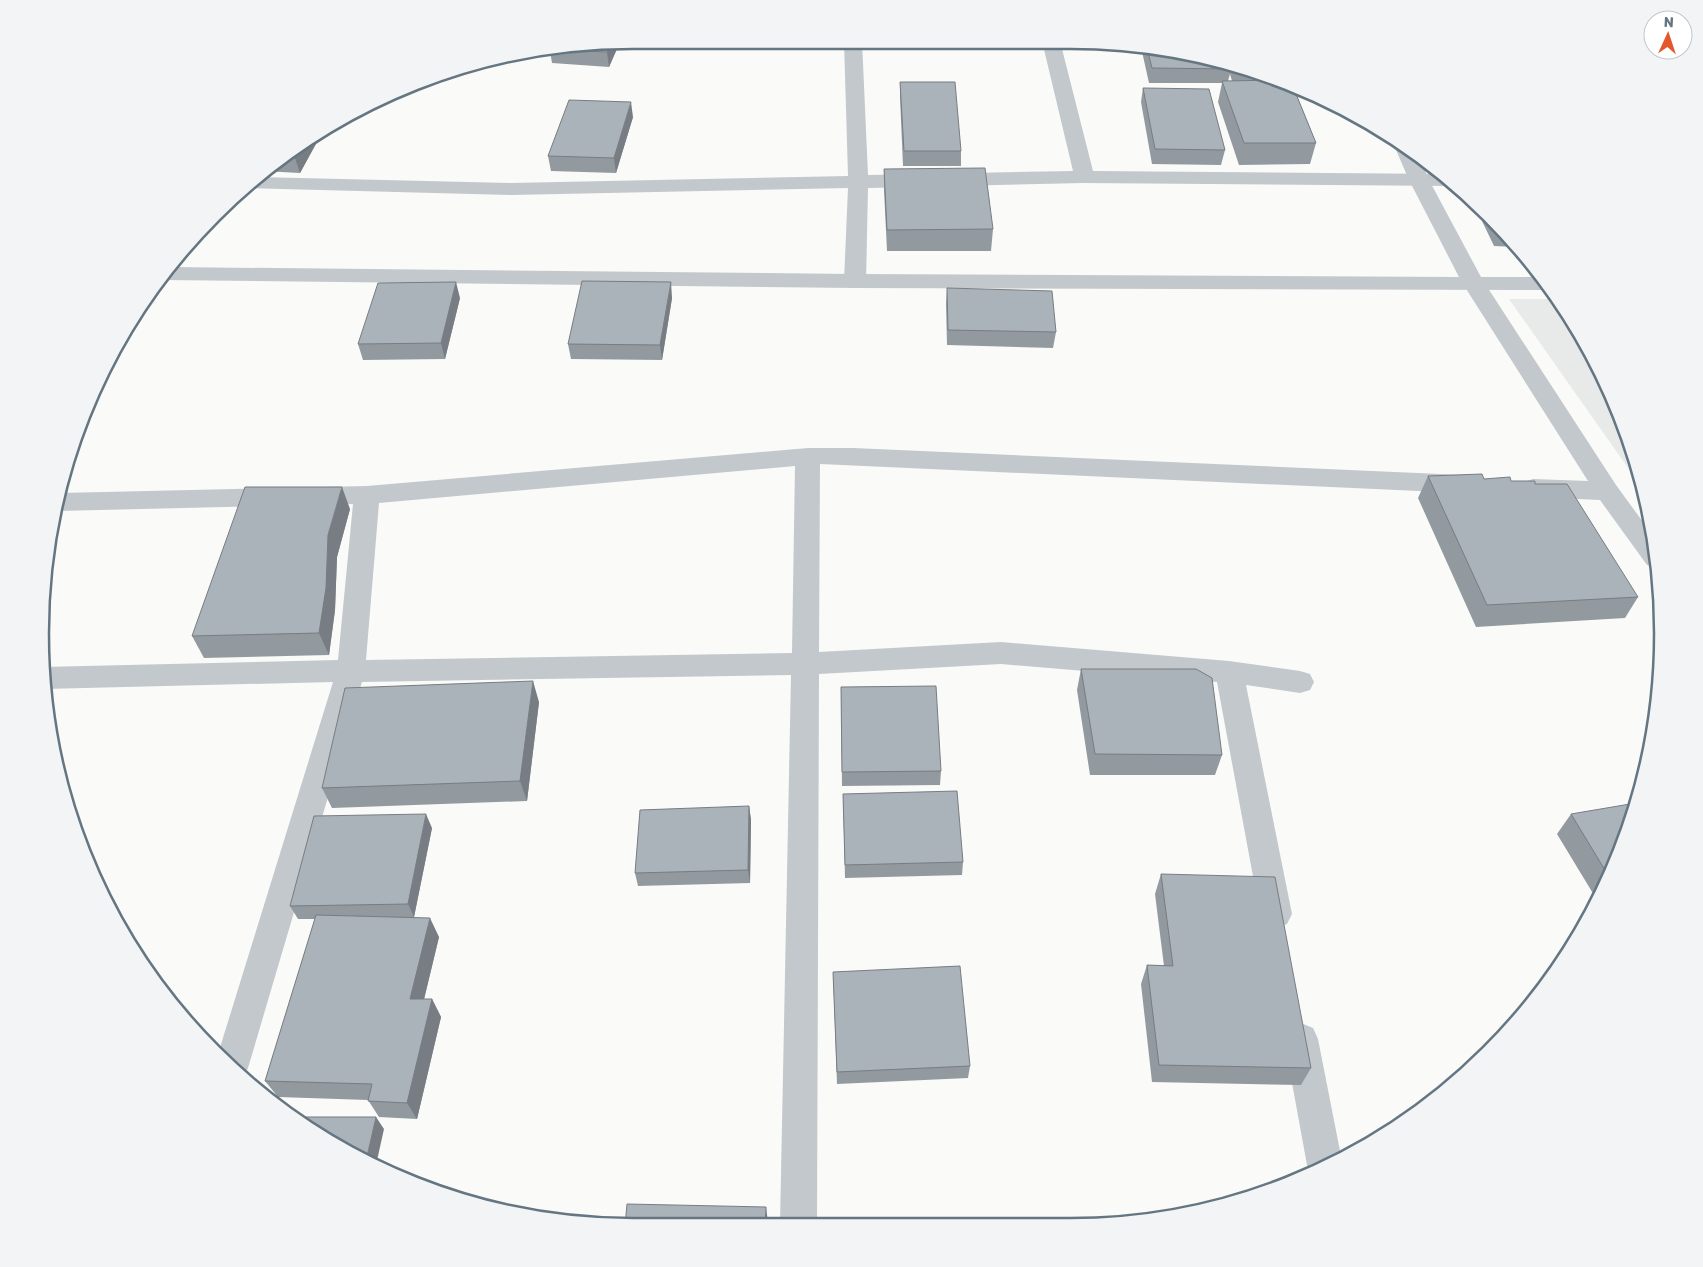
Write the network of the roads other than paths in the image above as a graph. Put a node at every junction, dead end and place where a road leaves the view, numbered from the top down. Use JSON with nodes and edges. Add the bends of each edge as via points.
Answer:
{"nodes":[{"id":1,"x":852,"y":49,"type":"edge"},
{"id":2,"x":1053,"y":49,"type":"edge"},
{"id":3,"x":1410,"y":159,"type":"edge"},
{"id":4,"x":1084,"y":177,"type":"junction"},
{"id":5,"x":1419,"y":180,"type":"junction"},
{"id":6,"x":1438,"y":180,"type":"edge"},
{"id":7,"x":858,"y":182,"type":"junction"},
{"id":8,"x":261,"y":183,"type":"edge"},
{"id":9,"x":173,"y":274,"type":"edge"},
{"id":10,"x":855,"y":281,"type":"junction"},
{"id":11,"x":1474,"y":284,"type":"junction"},
{"id":12,"x":1537,"y":284,"type":"edge"},
{"id":13,"x":808,"y":456,"type":"junction"},
{"id":14,"x":1607,"y":491,"type":"junction"},
{"id":15,"x":368,"y":495,"type":"junction"},
{"id":16,"x":64,"y":502,"type":"edge"},
{"id":17,"x":1647,"y":546,"type":"edge"},
{"id":18,"x":806,"y":664,"type":"junction"},
{"id":19,"x":351,"y":671,"type":"junction"},
{"id":20,"x":1229,"y":672,"type":"junction"},
{"id":21,"x":51,"y":678,"type":"edge"},
{"id":22,"x":1300,"y":682,"type":"dead end"},
{"id":23,"x":1282,"y":943,"type":"edge"},
{"id":24,"x":1295,"y":1011,"type":"edge"},
{"id":25,"x":234,"y":1060,"type":"edge"},
{"id":26,"x":1324,"y":1160,"type":"edge"},
{"id":27,"x":798,"y":1218,"type":"edge"}],
"edges":[{"from":1,"to":7,"type":"street"},
{"from":2,"to":4,"type":"street"},
{"from":3,"to":5,"type":"street"},
{"from":4,"to":5,"type":"street"},
{"from":4,"to":7,"type":"street"},
{"from":5,"to":6,"type":"street"},
{"from":5,"to":11,"type":"street"},
{"from":7,"to":8,"type":"street","via":[[512,189]]},
{"from":7,"to":10,"type":"street"},
{"from":9,"to":10,"type":"street"},
{"from":10,"to":11,"type":"street"},
{"from":11,"to":12,"type":"street"},
{"from":11,"to":14,"type":"street"},
{"from":13,"to":14,"type":"street"},
{"from":13,"to":15,"type":"street"},
{"from":13,"to":18,"type":"street"},
{"from":14,"to":17,"type":"street"},
{"from":15,"to":16,"type":"street"},
{"from":15,"to":19,"type":"street"},
{"from":18,"to":19,"type":"street"},
{"from":18,"to":20,"type":"street","via":[[1001,653]]},
{"from":18,"to":27,"type":"street"},
{"from":19,"to":21,"type":"street"},
{"from":19,"to":25,"type":"street"},
{"from":20,"to":22,"type":"street"},
{"from":20,"to":23,"type":"street"},
{"from":24,"to":26,"type":"street"}]}
